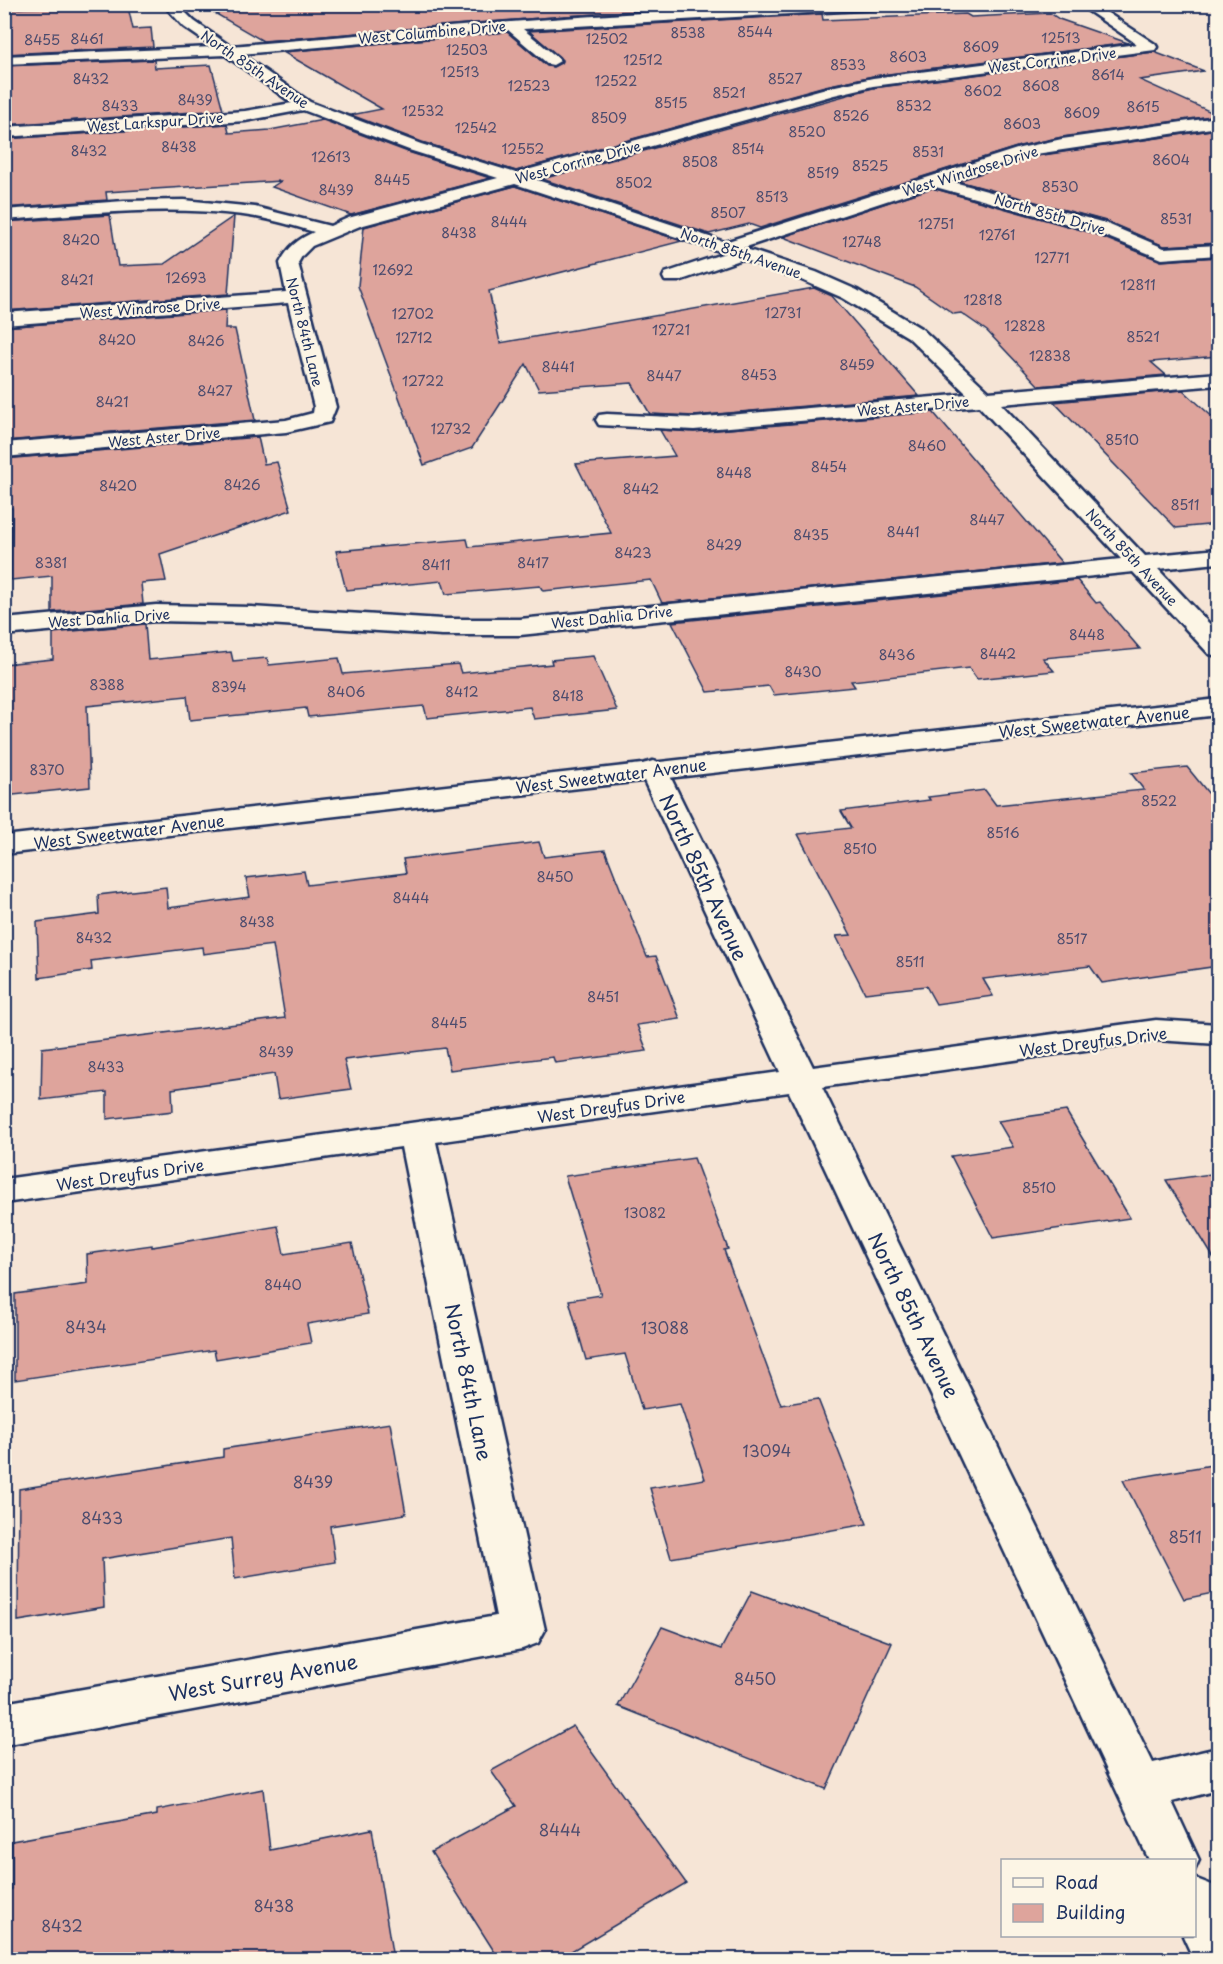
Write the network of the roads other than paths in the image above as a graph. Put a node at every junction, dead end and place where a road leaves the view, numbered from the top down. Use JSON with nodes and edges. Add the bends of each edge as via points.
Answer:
{"nodes":[{"id":1,"x":169,"y":4,"type":"edge"},
{"id":2,"x":895,"y":4,"type":"edge"},
{"id":3,"x":1084,"y":4,"type":"edge"},
{"id":4,"x":511,"y":26,"type":"junction"},
{"id":5,"x":227,"y":51,"type":"junction"},
{"id":6,"x":4,"y":60,"type":"edge"},
{"id":7,"x":553,"y":61,"type":"dead end"},
{"id":8,"x":305,"y":105,"type":"junction"},
{"id":9,"x":1218,"y":122,"type":"edge"},
{"id":10,"x":4,"y":132,"type":"edge"},
{"id":11,"x":515,"y":178,"type":"junction"},
{"id":12,"x":935,"y":182,"type":"junction"},
{"id":13,"x":4,"y":215,"type":"edge"},
{"id":14,"x":330,"y":231,"type":"junction"},
{"id":15,"x":736,"y":250,"type":"junction"},
{"id":16,"x":1218,"y":250,"type":"edge"},
{"id":17,"x":672,"y":277,"type":"dead end"},
{"id":18,"x":296,"y":297,"type":"junction"},
{"id":19,"x":4,"y":319,"type":"edge"},
{"id":20,"x":1218,"y":379,"type":"edge"},
{"id":21,"x":985,"y":399,"type":"junction"},
{"id":22,"x":322,"y":417,"type":"joint"},
{"id":23,"x":607,"y":420,"type":"dead end"},
{"id":24,"x":4,"y":450,"type":"edge"},
{"id":25,"x":1218,"y":556,"type":"edge"},
{"id":26,"x":1138,"y":564,"type":"junction"},
{"id":27,"x":4,"y":627,"type":"edge"},
{"id":28,"x":1218,"y":648,"type":"edge"},
{"id":29,"x":1218,"y":707,"type":"edge"},
{"id":30,"x":653,"y":770,"type":"junction"},
{"id":31,"x":4,"y":845,"type":"edge"},
{"id":32,"x":1218,"y":1034,"type":"edge"},
{"id":33,"x":801,"y":1080,"type":"junction"},
{"id":34,"x":416,"y":1134,"type":"junction"},
{"id":35,"x":4,"y":1191,"type":"edge"},
{"id":36,"x":522,"y":1630,"type":"joint"},
{"id":37,"x":4,"y":1724,"type":"edge"},
{"id":38,"x":1218,"y":1769,"type":"edge"},
{"id":39,"x":1140,"y":1788,"type":"junction"},
{"id":40,"x":1174,"y":1859,"type":"edge"},
{"id":41,"x":1196,"y":1906,"type":"edge"},
{"id":42,"x":1218,"y":1953,"type":"edge"}],
"edges":[{"from":1,"to":5,"type":"street","name":"North 85th Avenue"},
{"from":2,"to":4,"type":"street","name":"West Columbine Drive"},
{"from":3,"to":11,"type":"street","name":"West Corrine Drive","via":[[1150,47],[873,82]]},
{"from":4,"to":5,"type":"street","name":"West Columbine Drive"},
{"from":4,"to":7,"type":"street"},
{"from":5,"to":6,"type":"street","name":"West Columbine Drive"},
{"from":5,"to":8,"type":"street","name":"North 85th Avenue"},
{"from":8,"to":10,"type":"street","name":"West Larkspur Drive","via":[[245,116]]},
{"from":8,"to":11,"type":"street","name":"North 85th Avenue","via":[[367,130]]},
{"from":9,"to":12,"type":"street","name":"West Windrose Drive","via":[[1035,150]]},
{"from":11,"to":14,"type":"street","name":"West Corrine Drive"},
{"from":11,"to":15,"type":"street","name":"North 85th Avenue"},
{"from":12,"to":15,"type":"street","name":"West Windrose Drive"},
{"from":12,"to":16,"type":"street","name":"North 85th Drive","via":[[1099,227],[1162,254]]},
{"from":13,"to":14,"type":"street","via":[[142,206],[222,208],[268,214]]},
{"from":14,"to":18,"type":"street","name":"North 84th Lane","via":[[306,242],[294,253],[289,263]]},
{"from":15,"to":17,"type":"street","name":"West Windrose Drive"},
{"from":15,"to":21,"type":"street","name":"North 85th Avenue","via":[[850,294],[915,333]]},
{"from":18,"to":19,"type":"street","name":"West Windrose Drive"},
{"from":18,"to":22,"type":"street","name":"North 84th Lane","via":[[325,407]]},
{"from":20,"to":21,"type":"street","name":"West Aster Drive"},
{"from":21,"to":23,"type":"street","name":"West Aster Drive","via":[[694,424]]},
{"from":21,"to":26,"type":"street","name":"North 85th Avenue"},
{"from":22,"to":24,"type":"street","name":"West Aster Drive","via":[[286,426]]},
{"from":25,"to":26,"type":"street","name":"West Dahlia Drive"},
{"from":26,"to":27,"type":"street","name":"West Dahlia Drive","via":[[520,627],[156,613]]},
{"from":26,"to":28,"type":"street","name":"North 85th Avenue"},
{"from":29,"to":30,"type":"street","name":"West Sweetwater Avenue"},
{"from":30,"to":31,"type":"street","name":"West Sweetwater Avenue"},
{"from":30,"to":33,"type":"street","name":"North 85th Avenue"},
{"from":32,"to":33,"type":"street","name":"West Dreyfus Drive","via":[[1156,1030]]},
{"from":33,"to":34,"type":"street","name":"West Dreyfus Drive"},
{"from":33,"to":39,"type":"street","name":"North 85th Avenue"},
{"from":34,"to":35,"type":"street","name":"West Dreyfus Drive"},
{"from":34,"to":36,"type":"street","name":"North 84th Lane"},
{"from":36,"to":37,"type":"street","name":"West Surrey Avenue"},
{"from":38,"to":39,"type":"street"},
{"from":39,"to":40,"type":"street","name":"North 85th Avenue"},
{"from":41,"to":42,"type":"street"}]}
